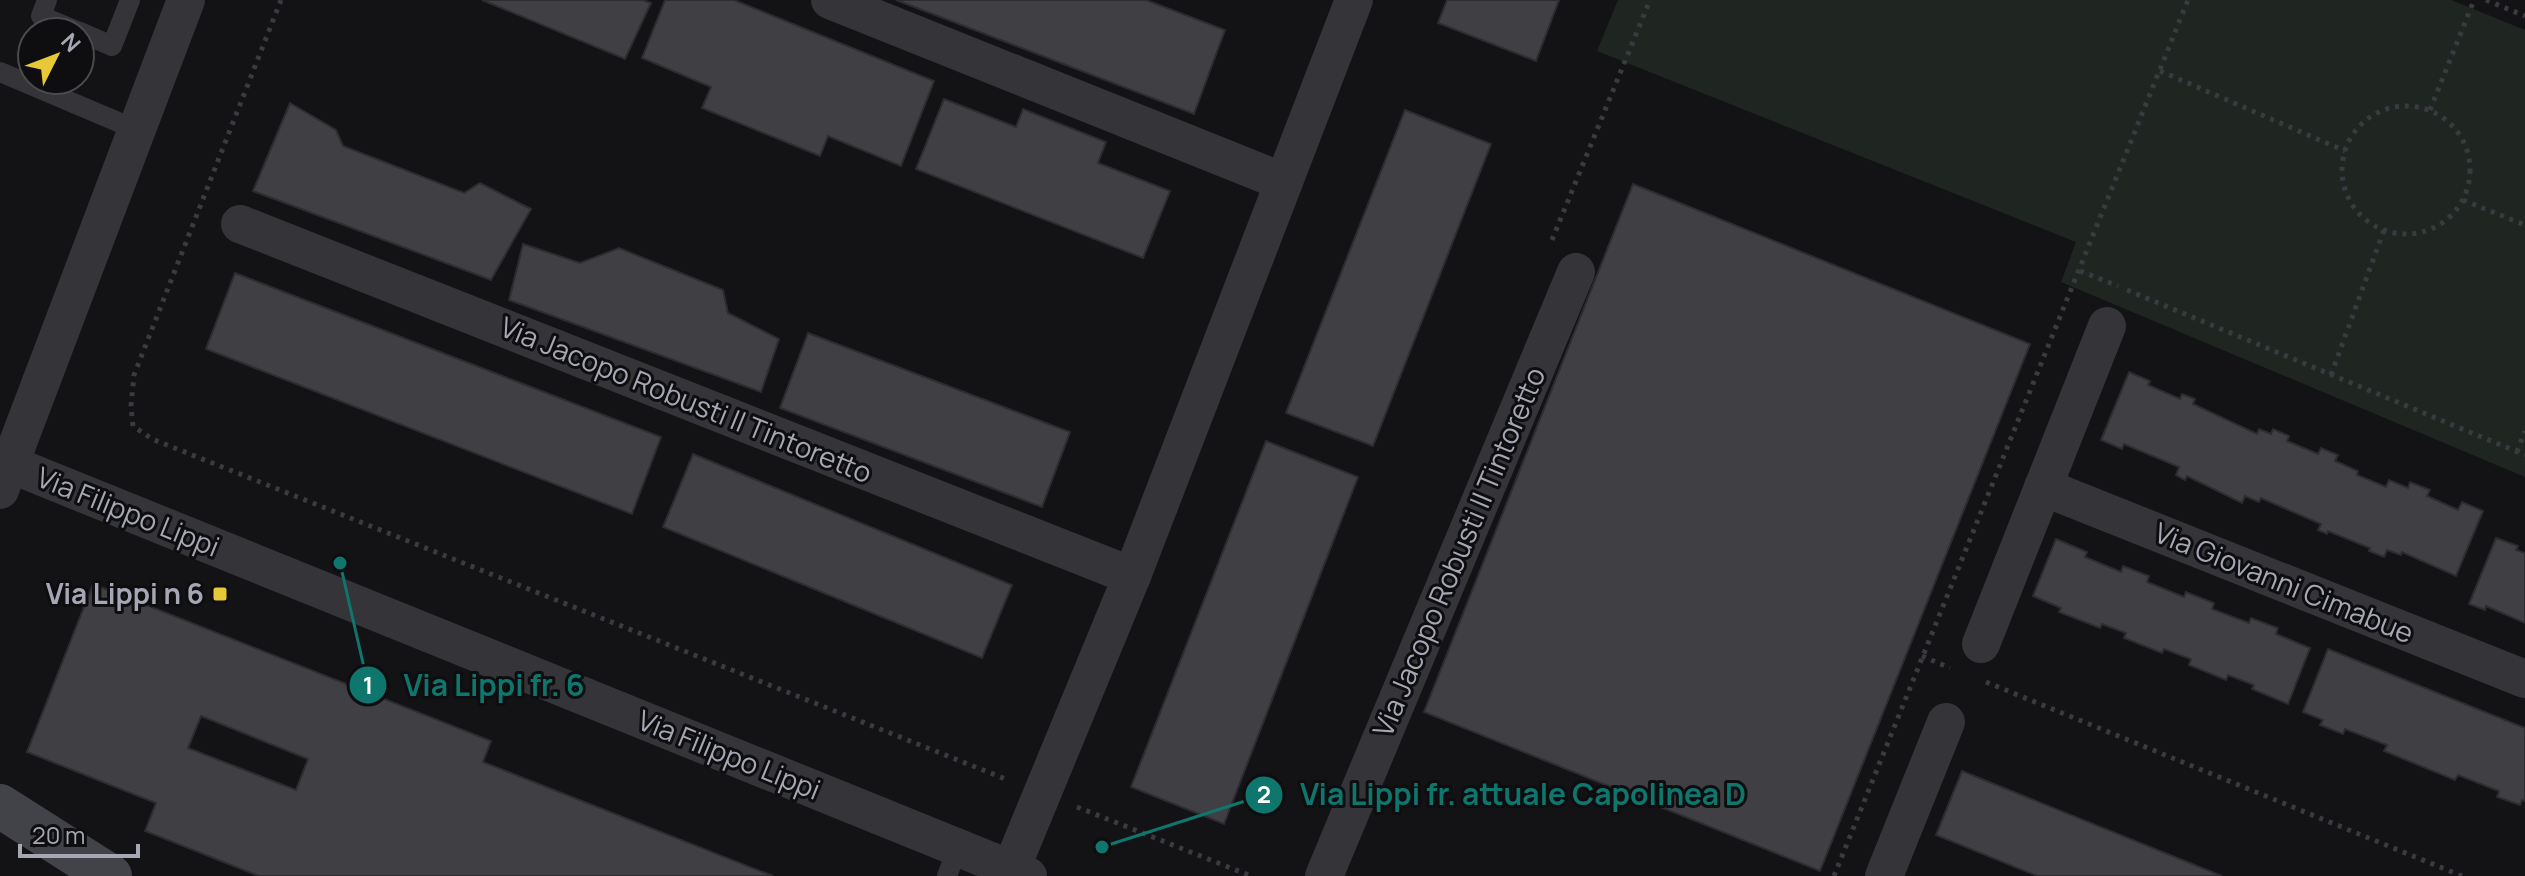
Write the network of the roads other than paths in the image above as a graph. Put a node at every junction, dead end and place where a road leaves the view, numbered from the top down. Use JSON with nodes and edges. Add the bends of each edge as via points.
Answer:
{"nodes":[{"id":1,"x":130,"y":0,"type":"edge"},
{"id":2,"x":186,"y":0,"type":"edge"},
{"id":3,"x":830,"y":0,"type":"edge"},
{"id":4,"x":1354,"y":0,"type":"edge"},
{"id":5,"x":96,"y":39,"type":"edge"},
{"id":6,"x":0,"y":72,"type":"edge"},
{"id":7,"x":137,"y":130,"type":"junction"},
{"id":8,"x":1284,"y":182,"type":"junction"},
{"id":9,"x":240,"y":224,"type":"dead end"},
{"id":10,"x":1576,"y":272,"type":"dead end"},
{"id":11,"x":2107,"y":326,"type":"dead end"},
{"id":12,"x":5,"y":477,"type":"edge"},
{"id":13,"x":2043,"y":487,"type":"junction"},
{"id":14,"x":1132,"y":576,"type":"junction"},
{"id":15,"x":1981,"y":662,"type":"road end"},
{"id":16,"x":2525,"y":679,"type":"edge"},
{"id":17,"x":1946,"y":722,"type":"dead end"},
{"id":18,"x":0,"y":806,"type":"edge"},
{"id":19,"x":952,"y":862,"type":"edge"},
{"id":20,"x":1020,"y":872,"type":"edge"},
{"id":21,"x":1887,"y":875,"type":"edge"},
{"id":22,"x":110,"y":876,"type":"edge"},
{"id":23,"x":1324,"y":876,"type":"edge"}],
"edges":[{"from":1,"to":5,"type":"lane","via":[[112,46]]},
{"from":2,"to":7,"type":"street","name":"Via Filippo Lippi"},
{"from":3,"to":8,"type":"street"},
{"from":4,"to":8,"type":"street"},
{"from":6,"to":7,"type":"lane"},
{"from":7,"to":12,"type":"street","name":"Via Filippo Lippi"},
{"from":8,"to":14,"type":"street"},
{"from":9,"to":14,"type":"street","name":"Via Jacopo Robusti Il Tintoretto"},
{"from":10,"to":23,"type":"street","name":"Via Jacopo Robusti Il Tintoretto"},
{"from":11,"to":13,"type":"street"},
{"from":12,"to":19,"type":"street","name":"Via Filippo Lippi"},
{"from":13,"to":15,"type":"street"},
{"from":13,"to":16,"type":"street","name":"Via Giovanni Cimabue"},
{"from":14,"to":20,"type":"street","via":[[1043,793]]},
{"from":17,"to":21,"type":"street"},
{"from":18,"to":22,"type":"street"},
{"from":19,"to":20,"type":"street","name":"Via Filippo Lippi"}]}
